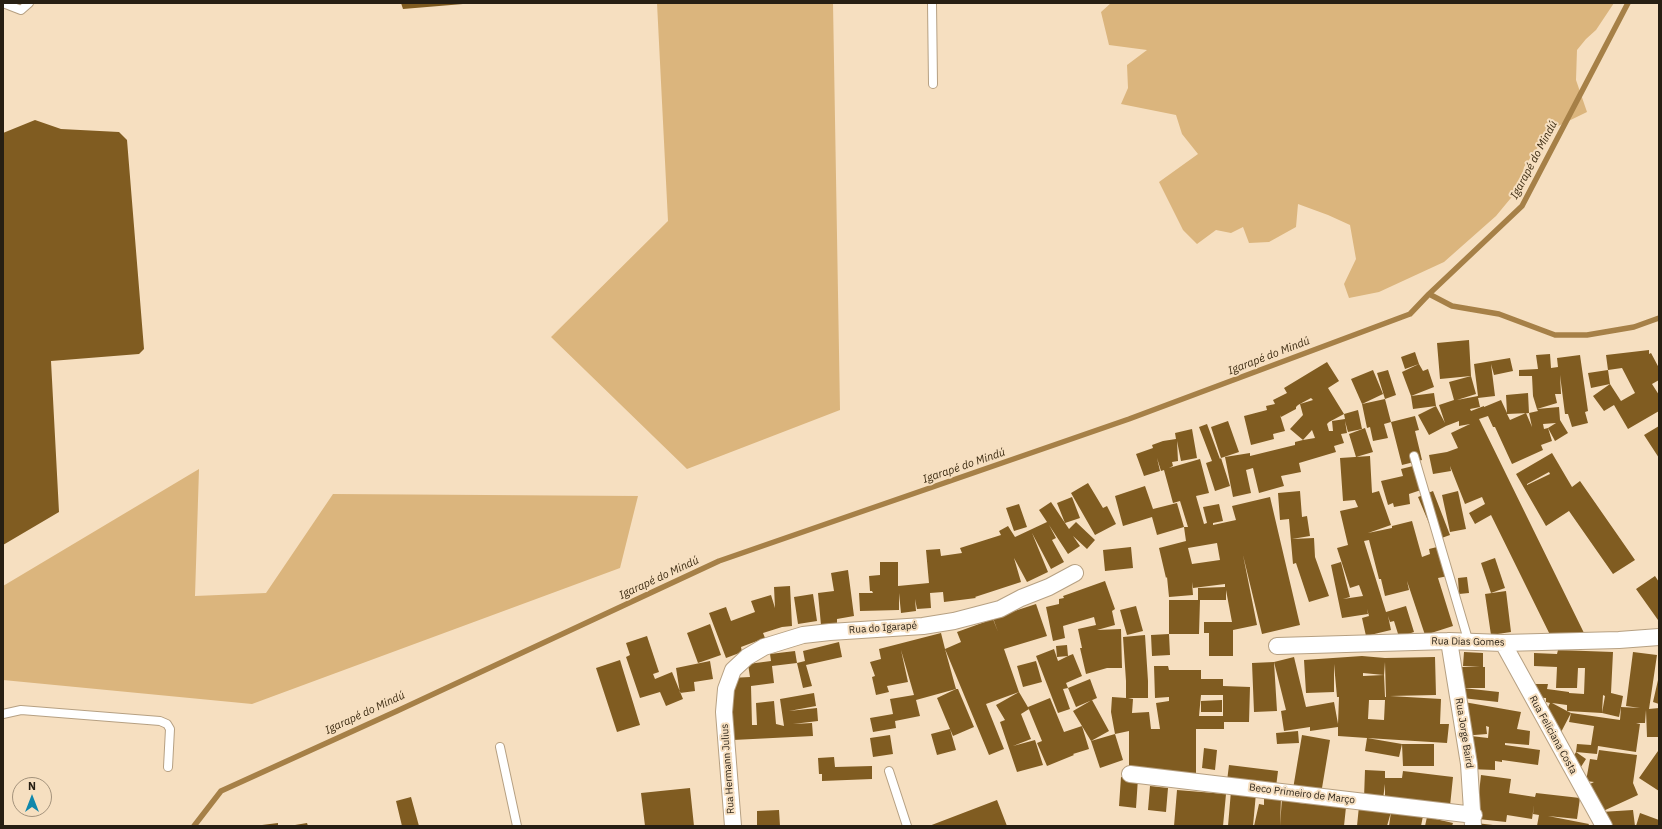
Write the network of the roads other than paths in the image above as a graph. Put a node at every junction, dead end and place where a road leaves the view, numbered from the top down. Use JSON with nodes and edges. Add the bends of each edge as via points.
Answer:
{"nodes":[{"id":1,"x":3,"y":3,"type":"edge"},
{"id":2,"x":29,"y":3,"type":"edge"},
{"id":3,"x":932,"y":3,"type":"edge"},
{"id":4,"x":933,"y":84,"type":"dead end"},
{"id":5,"x":1414,"y":456,"type":"dead end"},
{"id":6,"x":1075,"y":573,"type":"dead end"},
{"id":7,"x":1659,"y":636,"type":"edge"},
{"id":8,"x":1449,"y":641,"type":"junction"},
{"id":9,"x":1469,"y":643,"type":"junction"},
{"id":10,"x":1502,"y":643,"type":"junction"},
{"id":11,"x":1277,"y":646,"type":"dead end"},
{"id":12,"x":724,"y":712,"type":"joint"},
{"id":13,"x":3,"y":714,"type":"edge"},
{"id":14,"x":500,"y":746,"type":"dead end"},
{"id":15,"x":168,"y":767,"type":"dead end"},
{"id":16,"x":889,"y":771,"type":"dead end"},
{"id":17,"x":1130,"y":774,"type":"dead end"},
{"id":18,"x":1474,"y":820,"type":"edge"},
{"id":19,"x":517,"y":826,"type":"edge"},
{"id":20,"x":732,"y":826,"type":"edge"},
{"id":21,"x":907,"y":826,"type":"edge"},
{"id":22,"x":1604,"y":826,"type":"edge"}],
"edges":[{"from":1,"to":2,"type":"lane","via":[[21,10]]},
{"from":3,"to":4,"type":"lane"},
{"from":5,"to":9,"type":"lane"},
{"from":6,"to":12,"type":"street","name":"Rua do Igarapé","via":[[1049,588],[1000,609],[954,621],[923,626],[803,635],[764,647],[747,657],[733,670],[726,689]]},
{"from":7,"to":10,"type":"street","name":"Rua Dias Gomes","via":[[1619,640]]},
{"from":8,"to":9,"type":"street","name":"Rua Dias Gomes"},
{"from":8,"to":11,"type":"street","name":"Rua Dias Gomes"},
{"from":8,"to":18,"type":"street","name":"Rua Jorge Baird","via":[[1470,764]]},
{"from":9,"to":10,"type":"street","name":"Rua Dias Gomes"},
{"from":10,"to":22,"type":"street","name":"Rua Feliciana Costa"},
{"from":12,"to":20,"type":"street","name":"Rua Hermann Julius"},
{"from":13,"to":15,"type":"lane","via":[[21,710],[160,721],[170,730]]},
{"from":14,"to":19,"type":"lane"},
{"from":16,"to":21,"type":"lane"},
{"from":17,"to":18,"type":"street","name":"Beco Primeiro de Março"}]}
